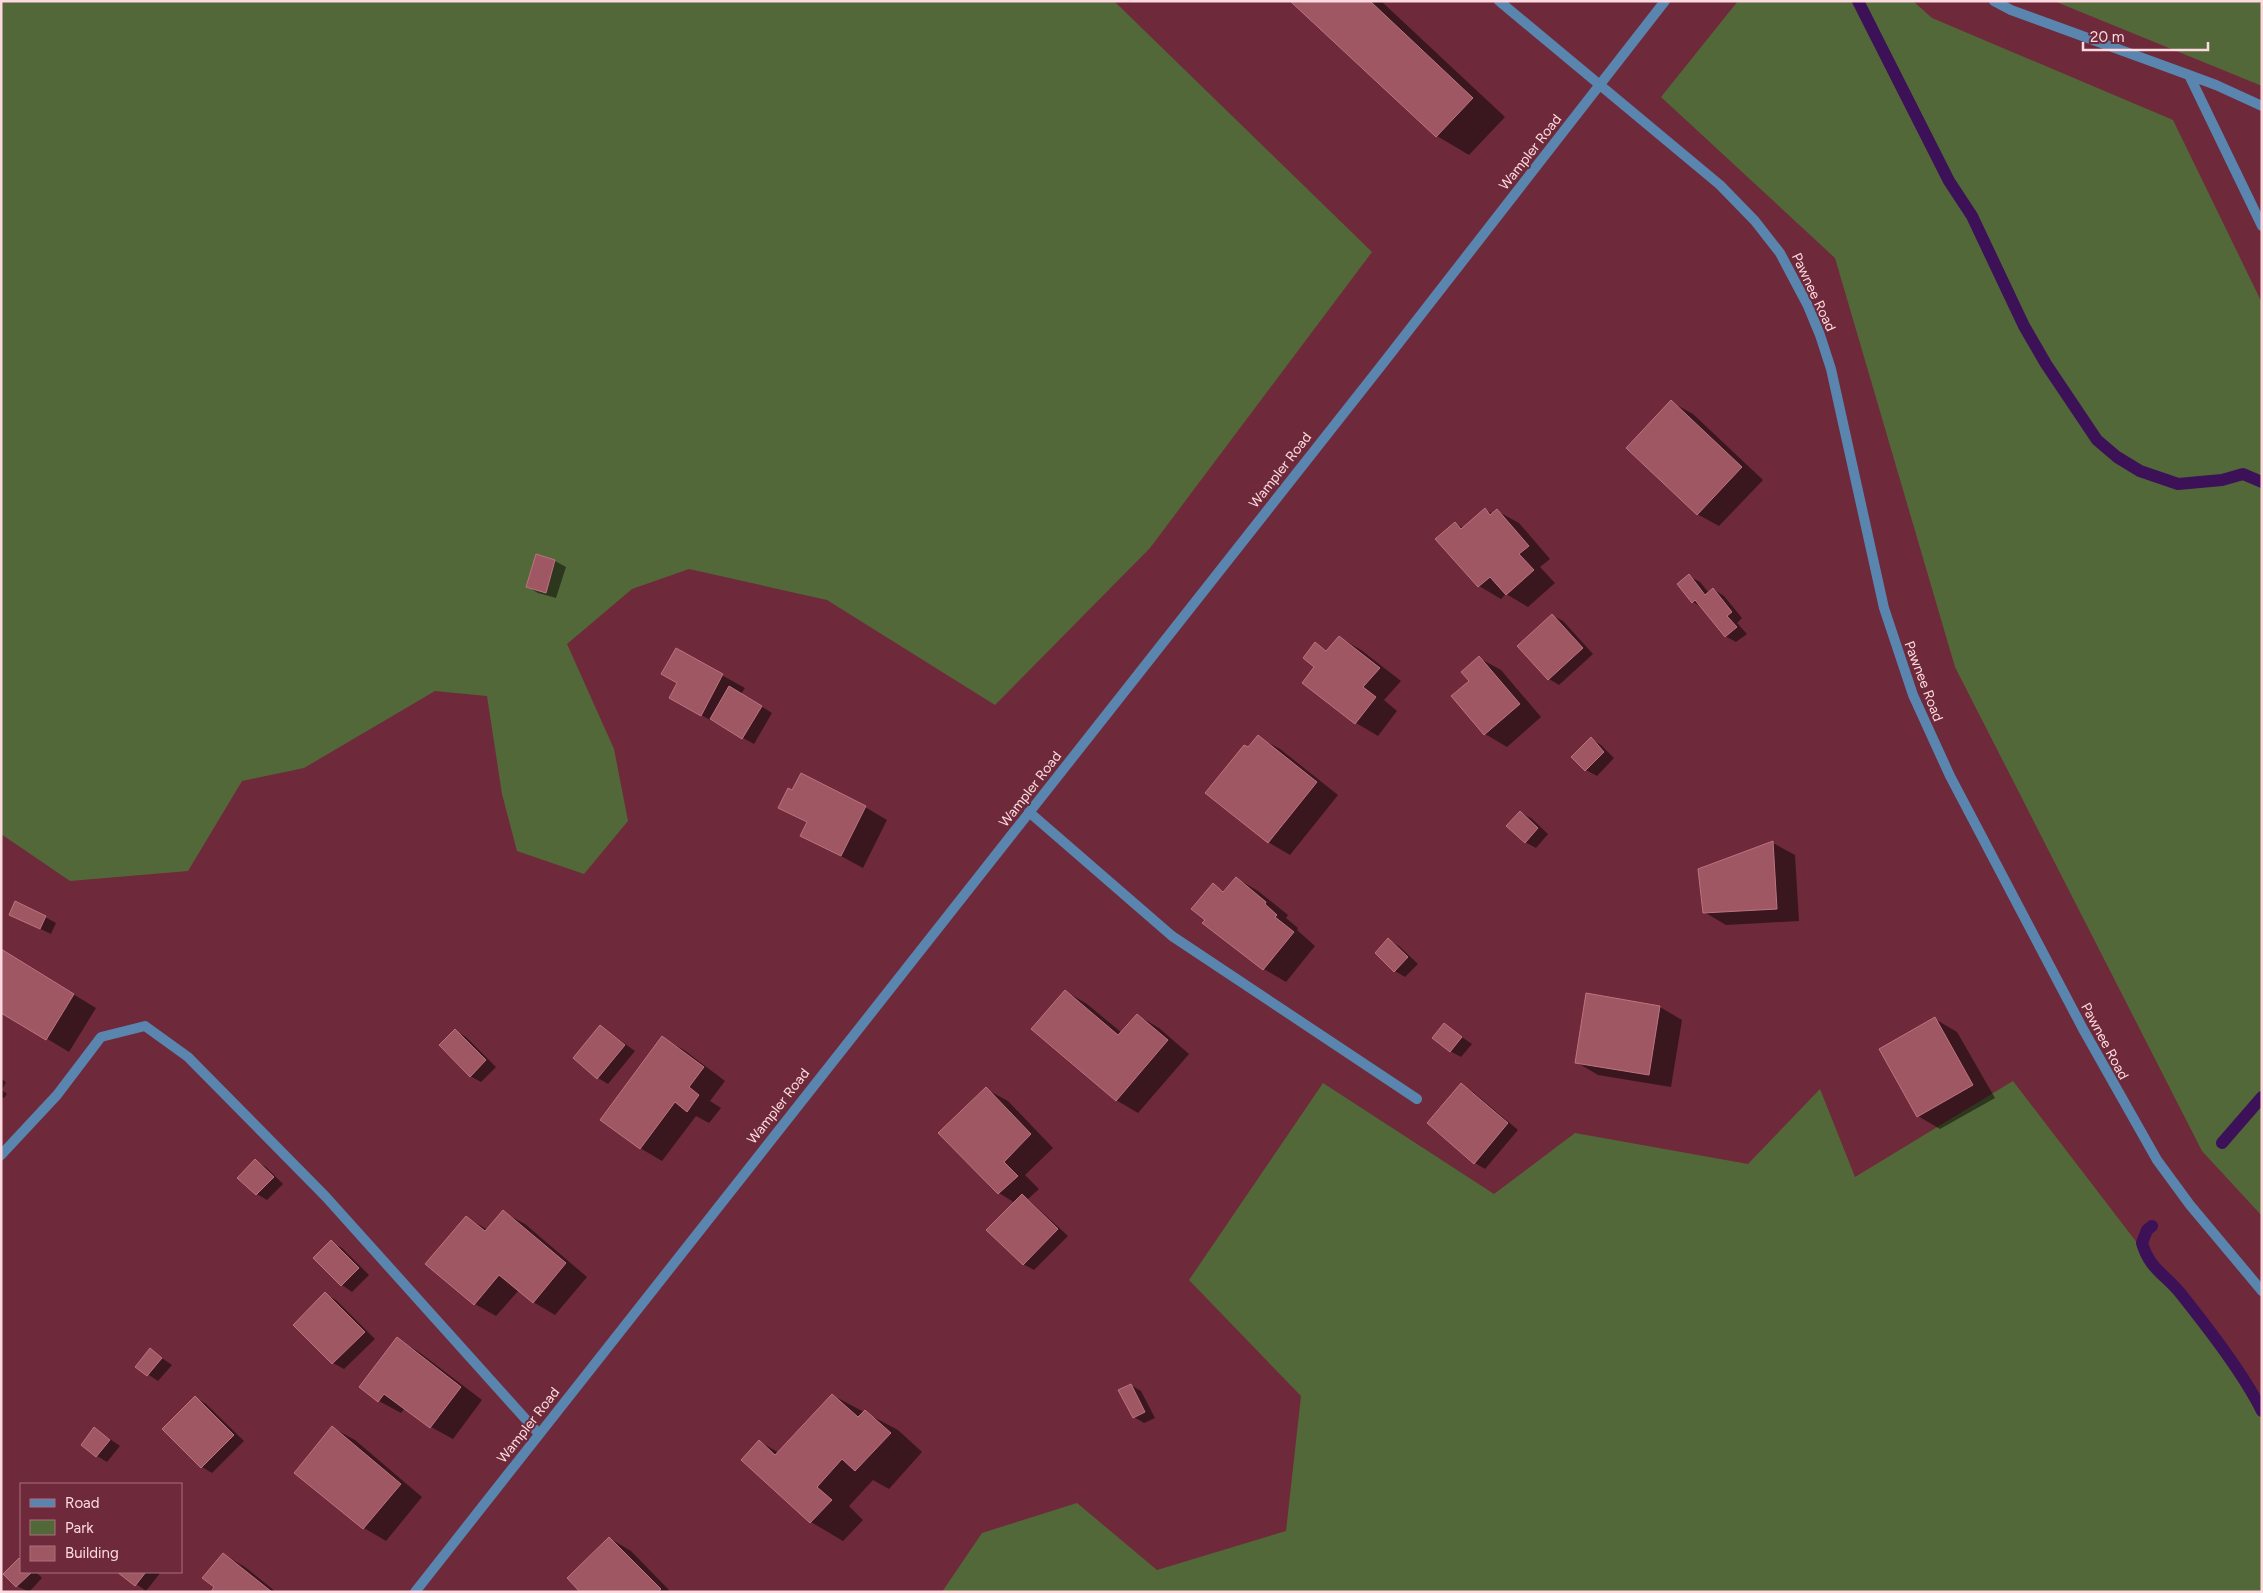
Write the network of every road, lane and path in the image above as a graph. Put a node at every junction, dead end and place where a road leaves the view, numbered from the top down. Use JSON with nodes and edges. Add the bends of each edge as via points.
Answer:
{"nodes":[{"id":1,"x":1499,"y":1,"type":"edge"},
{"id":2,"x":1665,"y":1,"type":"edge"},
{"id":3,"x":1994,"y":1,"type":"edge"},
{"id":4,"x":2189,"y":76,"type":"junction"},
{"id":5,"x":1600,"y":85,"type":"junction"},
{"id":6,"x":2262,"y":106,"type":"edge"},
{"id":7,"x":2262,"y":226,"type":"edge"},
{"id":8,"x":1029,"y":812,"type":"junction"},
{"id":9,"x":1418,"y":1099,"type":"dead end"},
{"id":10,"x":1,"y":1154,"type":"edge"},
{"id":11,"x":2262,"y":1291,"type":"edge"},
{"id":12,"x":538,"y":1434,"type":"junction"},
{"id":13,"x":414,"y":1592,"type":"edge"}],
"edges":[{"from":1,"to":5,"type":"street","name":"Pawnee Road"},
{"from":2,"to":5,"type":"street","name":"Wampler Road"},
{"from":3,"to":4,"type":"street"},
{"from":4,"to":6,"type":"street"},
{"from":4,"to":7,"type":"street"},
{"from":5,"to":8,"type":"street","name":"Wampler Road"},
{"from":5,"to":11,"type":"street","name":"Pawnee Road","via":[[1720,186],[1755,221],[1795,278],[1831,369],[1884,608],[1906,678],[1930,734],[2083,1029],[2157,1160]]},
{"from":8,"to":9,"type":"street","via":[[1172,936]]},
{"from":8,"to":12,"type":"street","name":"Wampler Road"},
{"from":10,"to":12,"type":"street","via":[[57,1095],[101,1038],[145,1026],[188,1057],[326,1197]]},
{"from":12,"to":13,"type":"street","name":"Wampler Road"}]}
